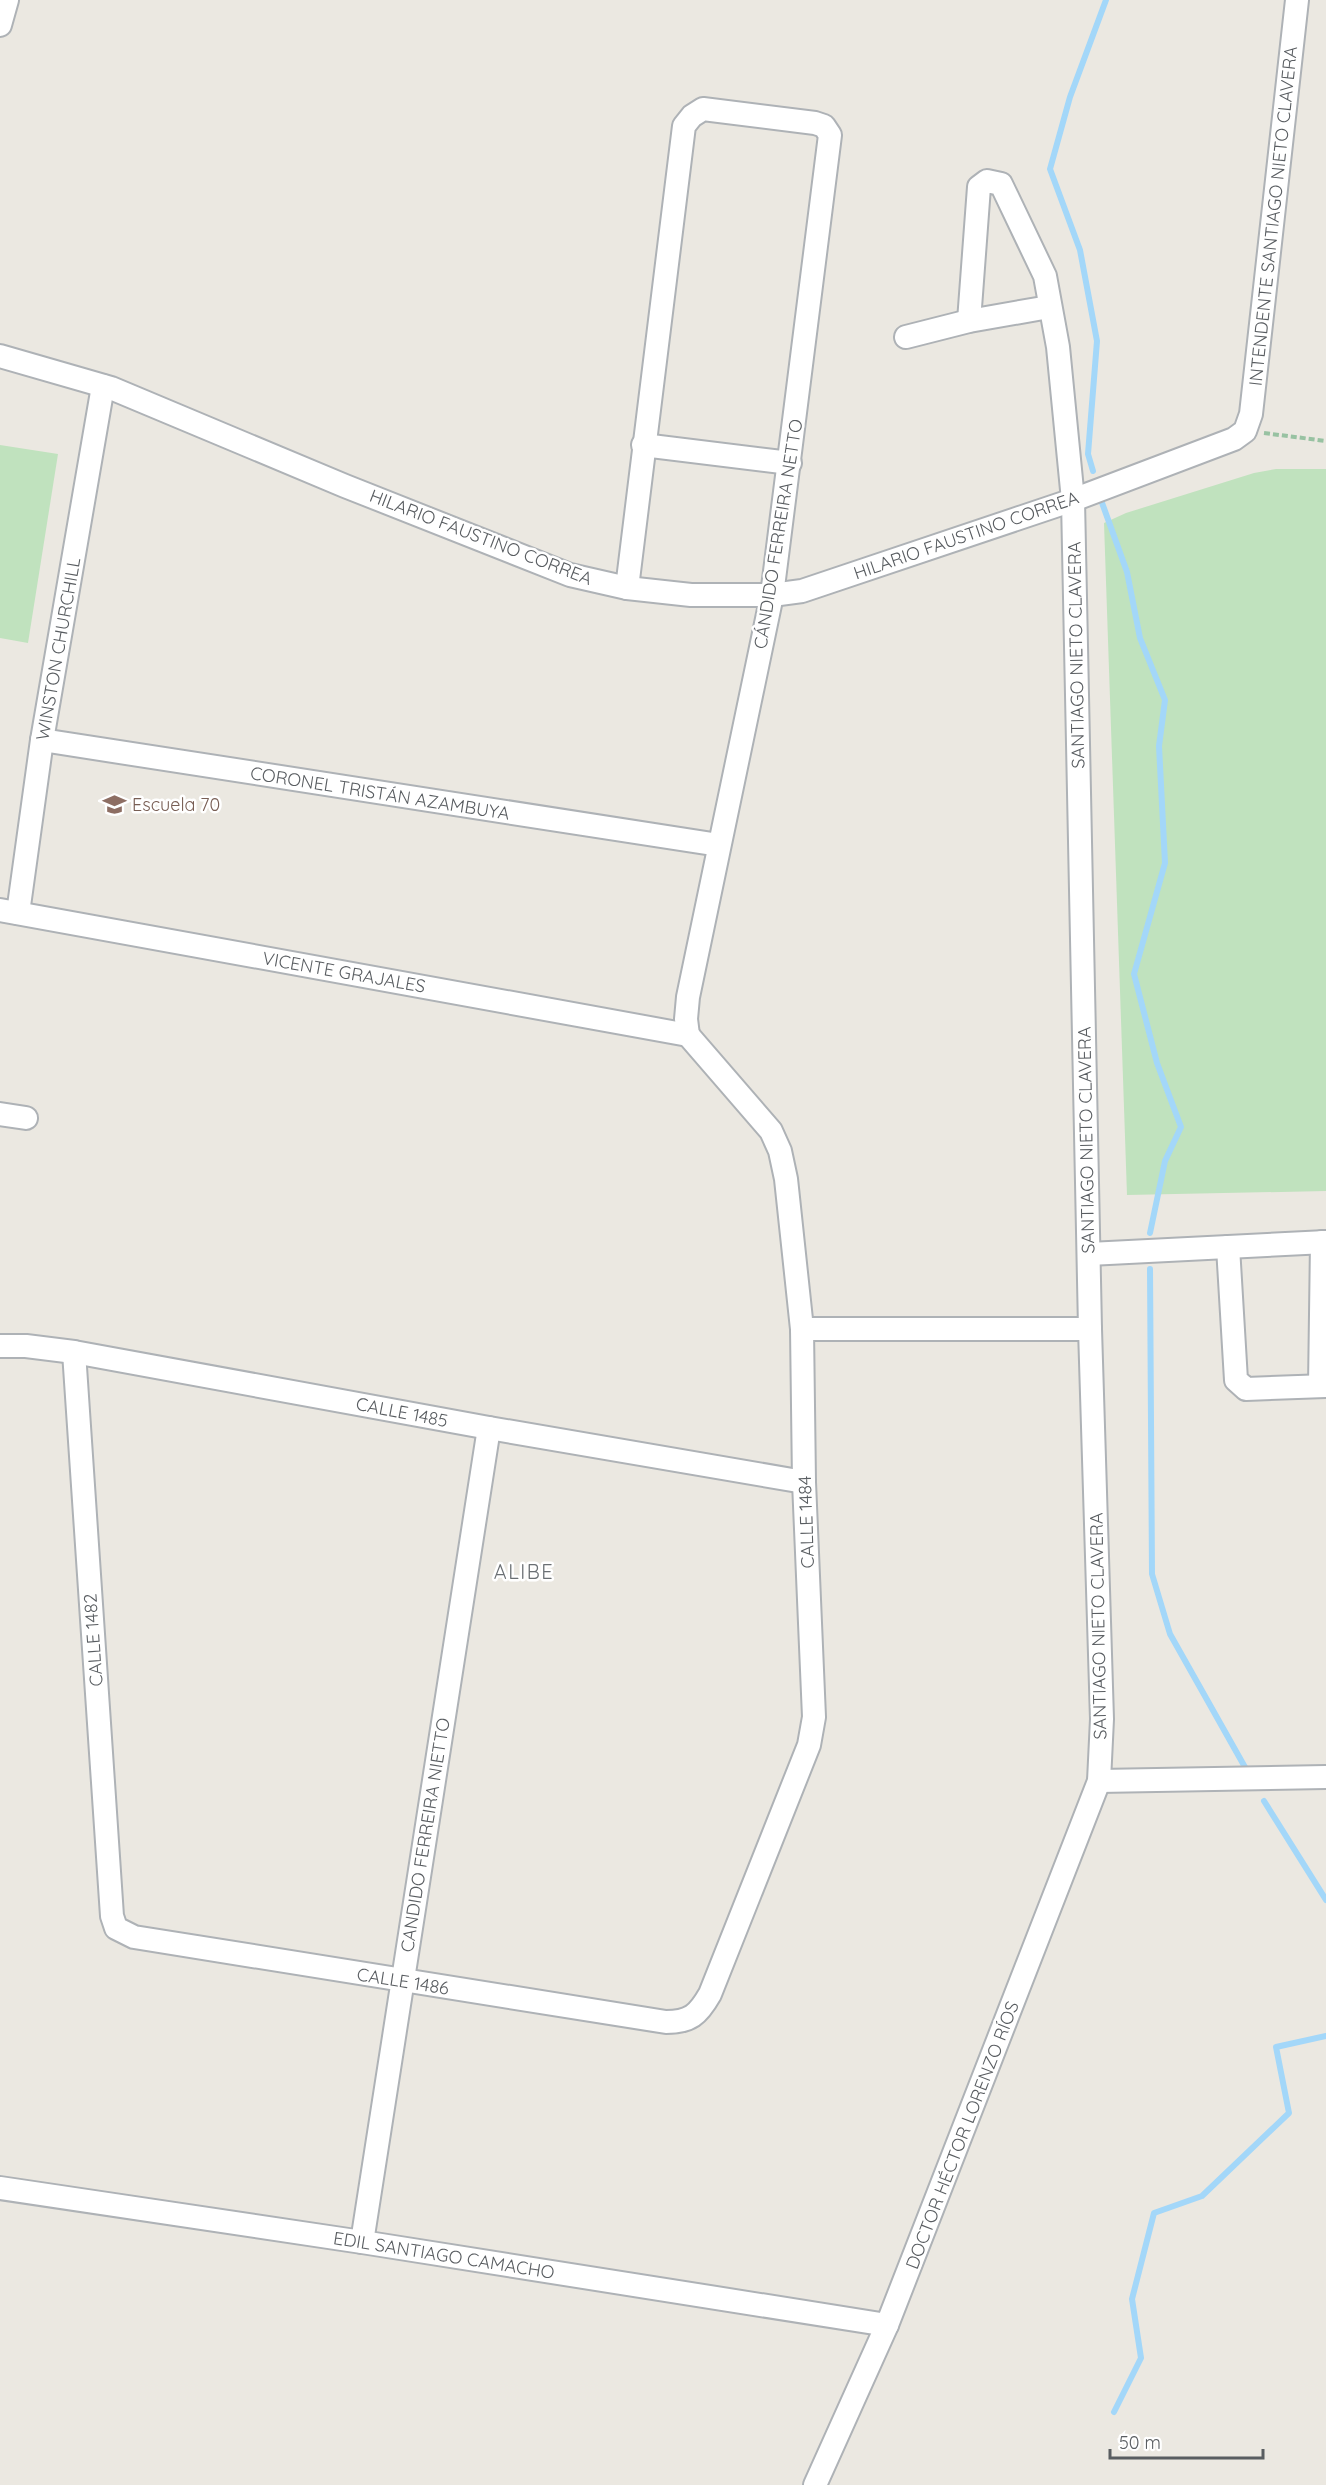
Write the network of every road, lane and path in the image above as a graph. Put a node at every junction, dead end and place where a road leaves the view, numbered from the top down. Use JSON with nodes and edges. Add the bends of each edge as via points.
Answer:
{"nodes":[{"id":1,"x":7,"y":0,"type":"edge"},
{"id":2,"x":1298,"y":0,"type":"edge"},
{"id":3,"x":0,"y":26,"type":"edge"},
{"id":4,"x":1049,"y":307,"type":"junction"},
{"id":5,"x":969,"y":321,"type":"junction"},
{"id":6,"x":906,"y":337,"type":"dead end"},
{"id":7,"x":0,"y":356,"type":"edge"},
{"id":8,"x":104,"y":386,"type":"junction"},
{"id":9,"x":1245,"y":431,"type":"junction"},
{"id":10,"x":1326,"y":441,"type":"edge"},
{"id":11,"x":643,"y":445,"type":"junction"},
{"id":12,"x":790,"y":463,"type":"junction"},
{"id":13,"x":1073,"y":500,"type":"junction"},
{"id":14,"x":627,"y":588,"type":"junction"},
{"id":15,"x":772,"y":596,"type":"junction"},
{"id":16,"x":42,"y":740,"type":"junction"},
{"id":17,"x":719,"y":845,"type":"junction"},
{"id":18,"x":9,"y":911,"type":"edge"},
{"id":19,"x":688,"y":1035,"type":"junction"},
{"id":20,"x":0,"y":1114,"type":"edge"},
{"id":21,"x":26,"y":1118,"type":"dead end"},
{"id":22,"x":1324,"y":1242,"type":"edge"},
{"id":23,"x":1228,"y":1247,"type":"junction"},
{"id":24,"x":1089,"y":1254,"type":"junction"},
{"id":25,"x":802,"y":1329,"type":"junction"},
{"id":26,"x":1090,"y":1329,"type":"junction"},
{"id":27,"x":0,"y":1346,"type":"edge"},
{"id":28,"x":74,"y":1352,"type":"junction"},
{"id":29,"x":1323,"y":1386,"type":"edge"},
{"id":30,"x":489,"y":1428,"type":"junction"},
{"id":31,"x":804,"y":1482,"type":"junction"},
{"id":32,"x":1326,"y":1777,"type":"edge"},
{"id":33,"x":1099,"y":1781,"type":"junction"},
{"id":34,"x":116,"y":1928,"type":"joint"},
{"id":35,"x":402,"y":1981,"type":"junction"},
{"id":36,"x":692,"y":2017,"type":"joint"},
{"id":37,"x":0,"y":2188,"type":"edge"},
{"id":38,"x":362,"y":2242,"type":"junction"},
{"id":39,"x":887,"y":2325,"type":"junction"},
{"id":40,"x":815,"y":2485,"type":"edge"}],
"edges":[{"from":1,"to":3,"type":"street"},
{"from":2,"to":9,"type":"street","name":"INTENDENTE SANTIAGO NIETO CLAVERA","via":[[1251,414]]},
{"from":4,"to":5,"type":"street"},
{"from":4,"to":5,"type":"street","name":"SANTIAGO NIETO CLAVERA","via":[[1045,276],[1001,184],[987,181],[979,187]]},
{"from":4,"to":13,"type":"street","name":"SANTIAGO NIETO CLAVERA","via":[[1058,347]]},
{"from":5,"to":6,"type":"street"},
{"from":7,"to":8,"type":"street","name":"HILARIO FAUSTINO CORREA"},
{"from":8,"to":14,"type":"street","name":"HILARIO FAUSTINO CORREA","via":[[570,575]]},
{"from":8,"to":16,"type":"street","name":"WINSTON CHURCHILL"},
{"from":9,"to":10,"type":"path"},
{"from":9,"to":13,"type":"street","name":"HILARIO FAUSTINO CORREA","via":[[1234,439]]},
{"from":11,"to":12,"type":"street"},
{"from":11,"to":12,"type":"street","name":"CÁNDIDO FERREIRA NETTO","via":[[684,126],[703,109],[815,123],[824,126],[830,135]]},
{"from":11,"to":14,"type":"street"},
{"from":12,"to":15,"type":"street","name":"CÁNDIDO FERREIRA NETTO"},
{"from":13,"to":15,"type":"street","name":"HILARIO FAUSTINO CORREA","via":[[802,591]]},
{"from":13,"to":24,"type":"street","name":"SANTIAGO NIETO CLAVERA"},
{"from":14,"to":15,"type":"street","name":"HILARIO FAUSTINO CORREA","via":[[691,596]]},
{"from":15,"to":17,"type":"street","name":"CÁNDIDO FERREIRA NETTO"},
{"from":16,"to":17,"type":"street","name":"CORONEL TRISTÁN AZAMBUYA"},
{"from":16,"to":18,"type":"street","name":"WINSTON CHURCHILL"},
{"from":17,"to":19,"type":"street","name":"CÁNDIDO FERREIRA NETTO","via":[[688,997]]},
{"from":18,"to":19,"type":"street","name":"VICENTE GRAJALES"},
{"from":19,"to":25,"type":"street","name":"CALLE 1484","via":[[771,1131],[780,1151]]},
{"from":20,"to":21,"type":"street"},
{"from":22,"to":23,"type":"street"},
{"from":22,"to":29,"type":"street"},
{"from":23,"to":24,"type":"street"},
{"from":23,"to":29,"type":"street","via":[[1236,1380],[1246,1389]]},
{"from":24,"to":26,"type":"street","name":"SANTIAGO NIETO CLAVERA"},
{"from":25,"to":26,"type":"street"},
{"from":25,"to":31,"type":"street","name":"CALLE 1484"},
{"from":26,"to":33,"type":"street","name":"SANTIAGO NIETO CLAVERA","via":[[1102,1719]]},
{"from":27,"to":28,"type":"street","name":"CALLE 1485"},
{"from":28,"to":30,"type":"street","name":"CALLE 1485"},
{"from":28,"to":34,"type":"street","name":"CALLE 1482","via":[[112,1916]]},
{"from":30,"to":31,"type":"street","name":"CALLE 1485"},
{"from":30,"to":35,"type":"street","name":"CANDIDO FERREIRA NIETTO"},
{"from":31,"to":36,"type":"street","name":"CALLE 1484","via":[[814,1717],[809,1745],[710,1994]]},
{"from":32,"to":33,"type":"street"},
{"from":33,"to":39,"type":"street","name":"DOCTOR HÉCTOR LORENZO RÍOS"},
{"from":34,"to":35,"type":"street","name":"CALLE 1486","via":[[134,1937]]},
{"from":35,"to":36,"type":"street","name":"CALLE 1486","via":[[666,2022]]},
{"from":35,"to":38,"type":"street","name":"CANDIDO FERREIRA NIETTO"},
{"from":37,"to":38,"type":"street","name":"EDIL SANTIAGO CAMACHO"},
{"from":38,"to":39,"type":"street","name":"EDIL SANTIAGO CAMACHO"},
{"from":39,"to":40,"type":"street","name":"DOCTOR HÉCTOR LORENZO RÍOS"}]}
